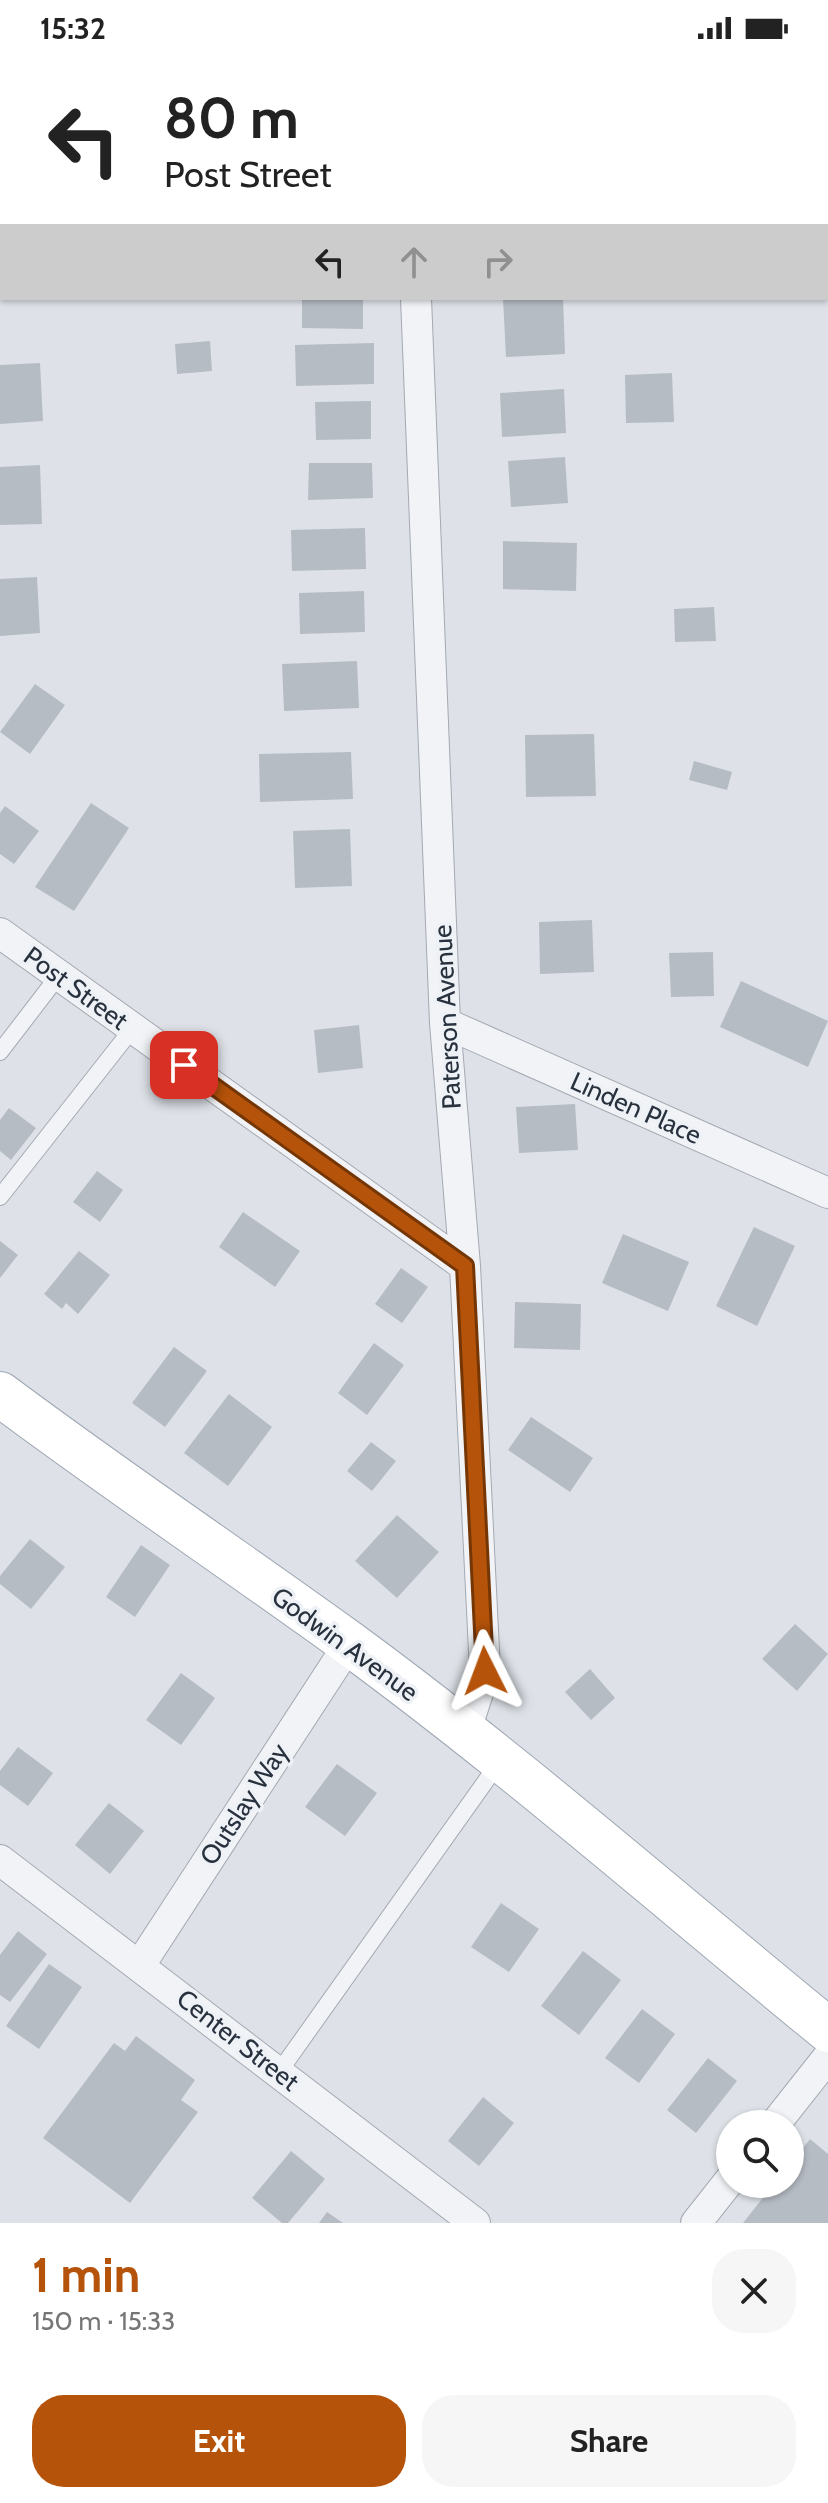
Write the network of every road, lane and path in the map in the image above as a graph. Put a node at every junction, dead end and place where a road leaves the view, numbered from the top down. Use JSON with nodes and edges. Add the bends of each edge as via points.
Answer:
{"nodes":[{"id":1,"x":416,"y":300,"type":"edge"},
{"id":2,"x":0,"y":933,"type":"edge"},
{"id":3,"x":59,"y":975,"type":"junction"},
{"id":4,"x":445,"y":1023,"type":"junction"},
{"id":5,"x":133,"y":1028,"type":"junction"},
{"id":6,"x":0,"y":1052,"type":"edge"},
{"id":7,"x":828,"y":1193,"type":"edge"},
{"id":8,"x":0,"y":1197,"type":"edge"},
{"id":9,"x":465,"y":1266,"type":"junction"},
{"id":10,"x":0,"y":1394,"type":"edge"},
{"id":11,"x":349,"y":1644,"type":"junction"},
{"id":12,"x":465,"y":1733,"type":"junction"},
{"id":13,"x":500,"y":1761,"type":"junction"},
{"id":14,"x":0,"y":1860,"type":"edge"},
{"id":15,"x":140,"y":1965,"type":"junction"},
{"id":16,"x":828,"y":2030,"type":"edge"},
{"id":17,"x":828,"y":2057,"type":"edge"},
{"id":18,"x":279,"y":2072,"type":"junction"},
{"id":19,"x":786,"y":2110,"type":"edge"},
{"id":20,"x":716,"y":2198,"type":"edge"},
{"id":21,"x":475,"y":2223,"type":"edge"},
{"id":22,"x":696,"y":2223,"type":"edge"}],
"edges":[{"from":1,"to":4,"type":"street","name":"Paterson Avenue"},
{"from":2,"to":3,"type":"street","name":"Post Street"},
{"from":3,"to":5,"type":"street","name":"Post Street"},
{"from":3,"to":6,"type":"lane"},
{"from":4,"to":7,"type":"street","name":"Linden Place"},
{"from":4,"to":9,"type":"street","name":"Paterson Avenue"},
{"from":5,"to":8,"type":"lane"},
{"from":5,"to":9,"type":"street","name":"Post Street"},
{"from":9,"to":12,"type":"street","name":"Paterson Avenue","via":[[485,1671]]},
{"from":10,"to":11,"type":"main road","name":"Godwin Avenue"},
{"from":11,"to":12,"type":"main road","name":"Godwin Avenue"},
{"from":11,"to":15,"type":"street","name":"Outslay Way"},
{"from":12,"to":13,"type":"main road","name":"Godwin Avenue"},
{"from":13,"to":16,"type":"main road","name":"Godwin Avenue"},
{"from":13,"to":18,"type":"lane"},
{"from":14,"to":15,"type":"street","name":"Center Street"},
{"from":15,"to":18,"type":"street","name":"Center Street"},
{"from":17,"to":19,"type":"street"},
{"from":18,"to":21,"type":"street","name":"Center Street"},
{"from":20,"to":22,"type":"street"}]}
